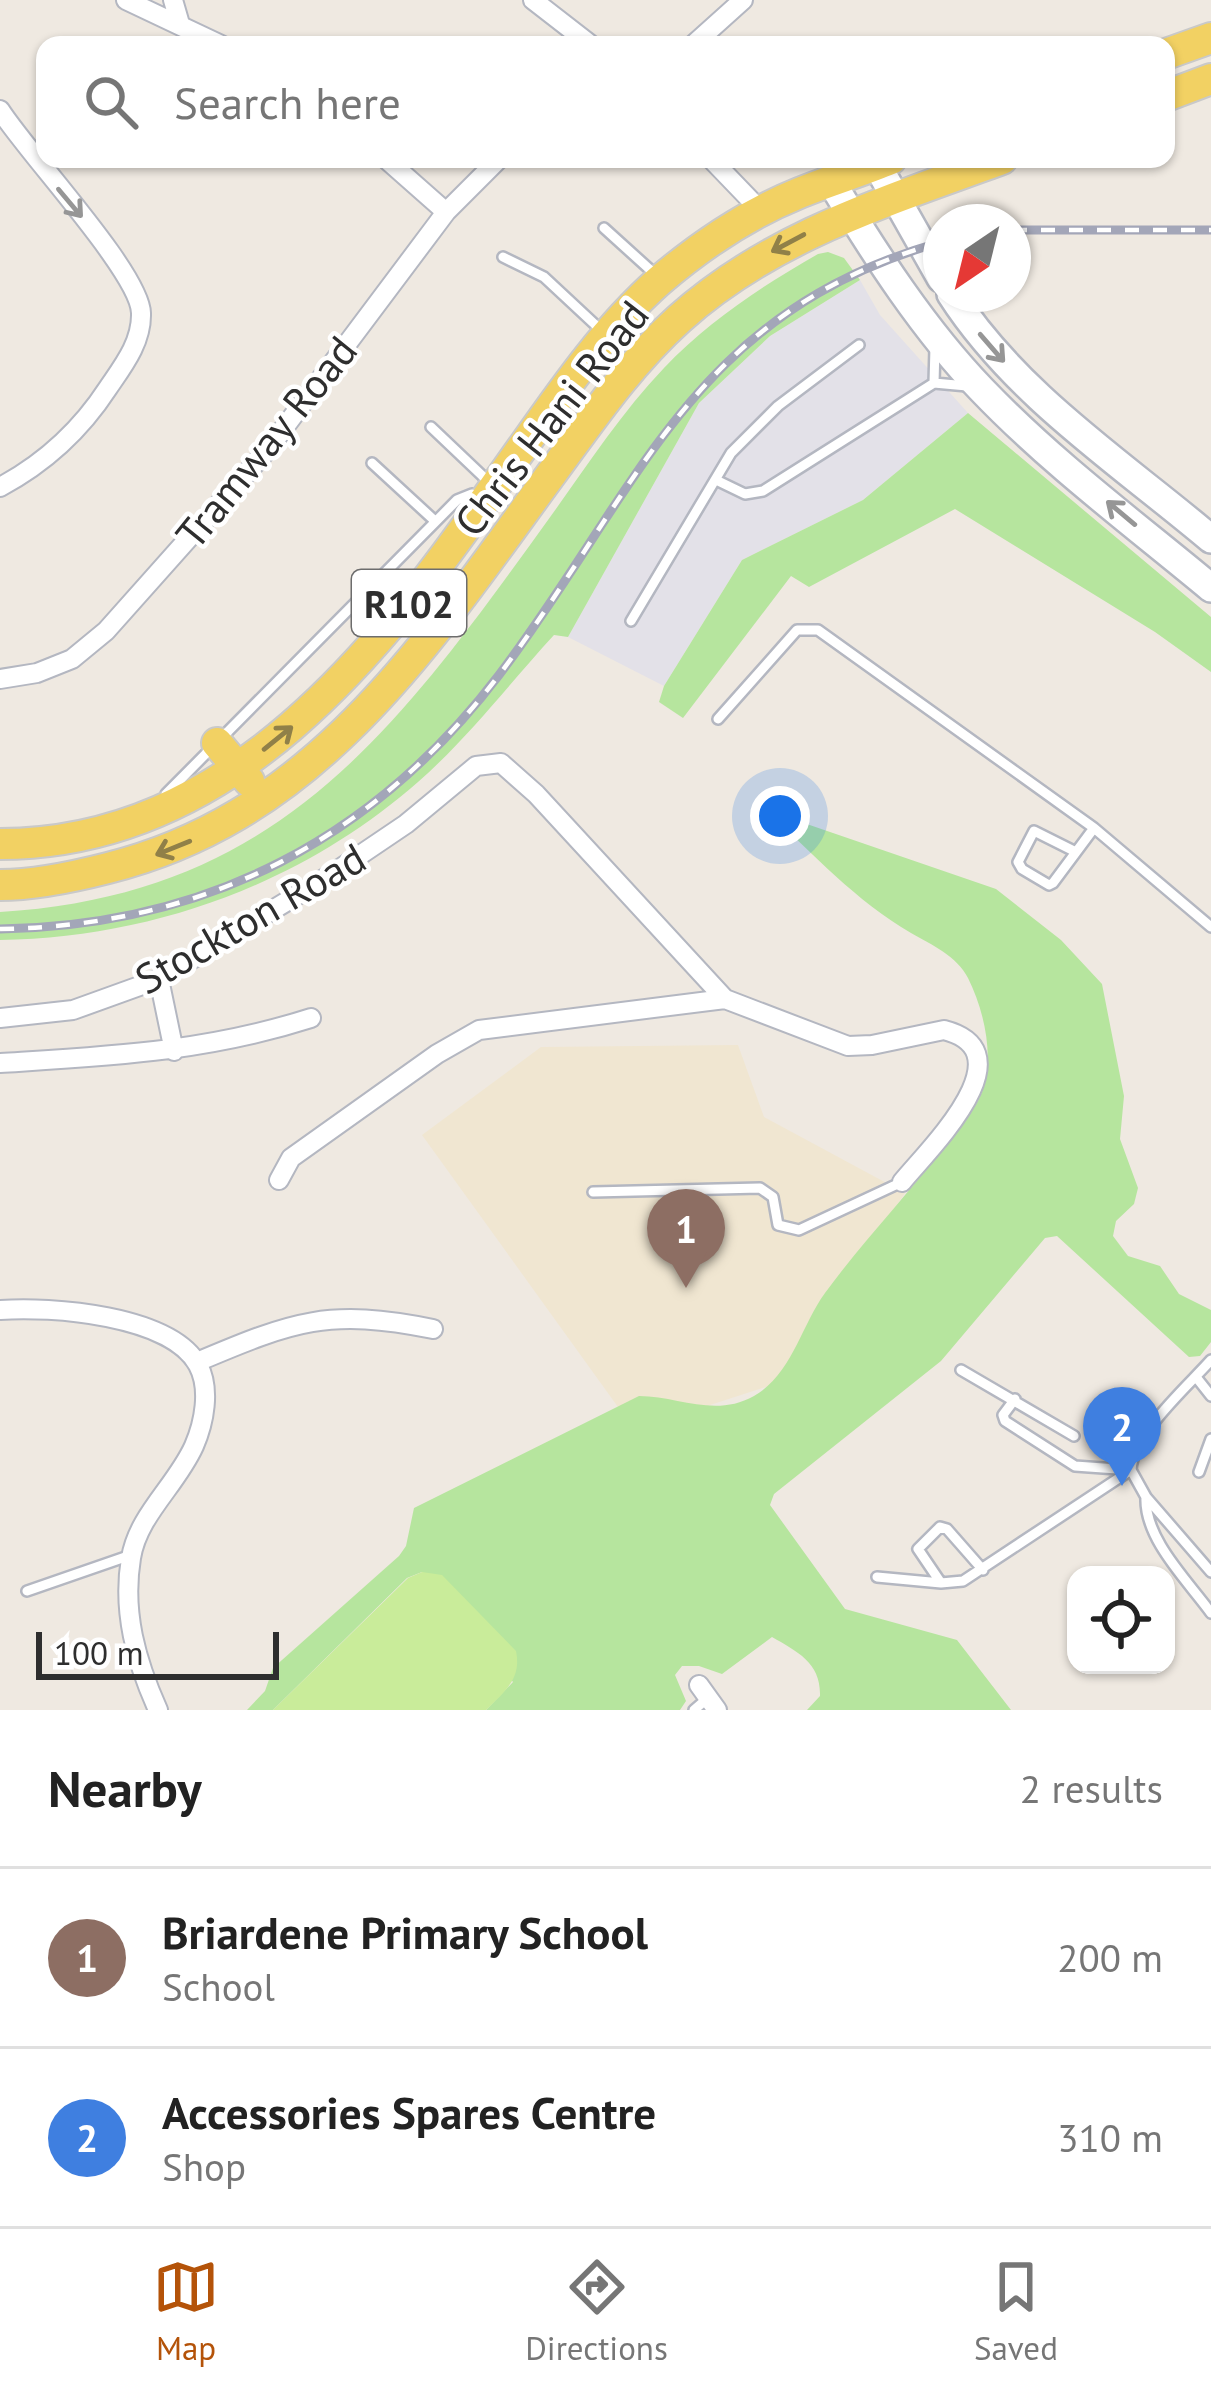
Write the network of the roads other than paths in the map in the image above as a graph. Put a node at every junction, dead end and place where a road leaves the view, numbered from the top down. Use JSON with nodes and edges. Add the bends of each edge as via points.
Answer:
{"nodes":[{"id":1,"x":126,"y":0,"type":"edge"},
{"id":2,"x":173,"y":0,"type":"edge"},
{"id":3,"x":532,"y":0,"type":"edge"},
{"id":4,"x":743,"y":0,"type":"edge"},
{"id":5,"x":180,"y":24,"type":"junction"},
{"id":6,"x":203,"y":36,"type":"edge"},
{"id":7,"x":579,"y":36,"type":"edge"},
{"id":8,"x":703,"y":36,"type":"edge"},
{"id":9,"x":1211,"y":38,"type":"edge"},
{"id":10,"x":1175,"y":51,"type":"edge"},
{"id":11,"x":1211,"y":80,"type":"edge"},
{"id":12,"x":1175,"y":93,"type":"edge"},
{"id":13,"x":0,"y":110,"type":"edge"},
{"id":14,"x":36,"y":161,"type":"edge"},
{"id":15,"x":41,"y":168,"type":"edge"},
{"id":16,"x":396,"y":168,"type":"edge"},
{"id":17,"x":491,"y":168,"type":"edge"},
{"id":18,"x":719,"y":168,"type":"edge"},
{"id":19,"x":886,"y":168,"type":"edge"},
{"id":20,"x":978,"y":168,"type":"edge"},
{"id":21,"x":836,"y":173,"type":"edge"},
{"id":22,"x":896,"y":198,"type":"junction"},
{"id":23,"x":760,"y":211,"type":"junction"},
{"id":24,"x":446,"y":212,"type":"junction"},
{"id":25,"x":852,"y":215,"type":"junction"},
{"id":26,"x":604,"y":228,"type":"dead end"},
{"id":27,"x":923,"y":246,"type":"edge"},
{"id":28,"x":503,"y":257,"type":"dead end"},
{"id":29,"x":661,"y":280,"type":"junction"},
{"id":30,"x":964,"y":312,"type":"edge"},
{"id":31,"x":935,"y":333,"type":"junction"},
{"id":32,"x":607,"y":335,"type":"junction"},
{"id":33,"x":859,"y":345,"type":"dead end"},
{"id":34,"x":934,"y":383,"type":"junction"},
{"id":35,"x":978,"y":386,"type":"junction"},
{"id":36,"x":431,"y":427,"type":"dead end"},
{"id":37,"x":372,"y":463,"type":"dead end"},
{"id":38,"x":716,"y":480,"type":"junction"},
{"id":39,"x":0,"y":487,"type":"edge"},
{"id":40,"x":491,"y":493,"type":"junction"},
{"id":41,"x":435,"y":521,"type":"junction"},
{"id":42,"x":1211,"y":539,"type":"edge"},
{"id":43,"x":497,"y":548,"type":"junction"},
{"id":44,"x":1211,"y":588,"type":"edge"},
{"id":45,"x":631,"y":622,"type":"dead end"},
{"id":46,"x":0,"y":679,"type":"edge"},
{"id":47,"x":718,"y":719,"type":"dead end"},
{"id":48,"x":217,"y":743,"type":"junction"},
{"id":49,"x":236,"y":769,"type":"junction"},
{"id":50,"x":266,"y":797,"type":"junction"},
{"id":51,"x":141,"y":818,"type":"junction"},
{"id":52,"x":1094,"y":827,"type":"junction"},
{"id":53,"x":0,"y":844,"type":"edge"},
{"id":54,"x":1076,"y":852,"type":"junction"},
{"id":55,"x":0,"y":885,"type":"edge"},
{"id":56,"x":1211,"y":927,"type":"edge"},
{"id":57,"x":159,"y":979,"type":"junction"},
{"id":58,"x":725,"y":999,"type":"junction"},
{"id":59,"x":0,"y":1018,"type":"edge"},
{"id":60,"x":311,"y":1018,"type":"dead end"},
{"id":61,"x":174,"y":1052,"type":"junction"},
{"id":62,"x":0,"y":1063,"type":"edge"},
{"id":63,"x":279,"y":1180,"type":"dead end"},
{"id":64,"x":902,"y":1182,"type":"joint"},
{"id":65,"x":593,"y":1192,"type":"dead end"},
{"id":66,"x":0,"y":1310,"type":"edge"},
{"id":67,"x":433,"y":1329,"type":"dead end"},
{"id":68,"x":1211,"y":1360,"type":"edge"},
{"id":69,"x":197,"y":1362,"type":"junction"},
{"id":70,"x":961,"y":1370,"type":"dead end"},
{"id":71,"x":1196,"y":1377,"type":"junction"},
{"id":72,"x":1211,"y":1396,"type":"edge"},
{"id":73,"x":1015,"y":1399,"type":"junction"},
{"id":74,"x":1074,"y":1436,"type":"dead end"},
{"id":75,"x":1211,"y":1439,"type":"edge"},
{"id":76,"x":1131,"y":1470,"type":"junction"},
{"id":77,"x":1198,"y":1472,"type":"dead end"},
{"id":78,"x":1146,"y":1497,"type":"junction"},
{"id":79,"x":131,"y":1555,"type":"junction"},
{"id":80,"x":983,"y":1570,"type":"junction"},
{"id":81,"x":1211,"y":1572,"type":"edge"},
{"id":82,"x":877,"y":1577,"type":"dead end"},
{"id":83,"x":941,"y":1583,"type":"junction"},
{"id":84,"x":27,"y":1591,"type":"dead end"},
{"id":85,"x":1211,"y":1613,"type":"edge"},
{"id":86,"x":158,"y":1710,"type":"edge"}],
"edges":[{"from":1,"to":5,"type":"street"},
{"from":2,"to":5,"type":"street"},
{"from":3,"to":7,"type":"street"},
{"from":4,"to":8,"type":"street"},
{"from":5,"to":6,"type":"street"},
{"from":9,"to":10,"type":"main road"},
{"from":11,"to":12,"type":"main road"},
{"from":13,"to":14,"type":"street","one_way":true},
{"from":15,"to":39,"type":"street","one_way":true,"via":[[122,267],[141,313],[130,355],[95,408],[61,446]]},
{"from":16,"to":24,"type":"street"},
{"from":17,"to":24,"type":"street","name":"Tramway Road"},
{"from":18,"to":23,"type":"street"},
{"from":19,"to":22,"type":"main road"},
{"from":20,"to":22,"type":"main road","name":"Chris Hani Road","number":"R102"},
{"from":21,"to":23,"type":"main road","name":"Chris Hani Road","number":"R102"},
{"from":21,"to":25,"type":"main road"},
{"from":22,"to":25,"type":"main road","name":"Chris Hani Road","number":"R102"},
{"from":22,"to":27,"type":"main road"},
{"from":23,"to":29,"type":"main road","name":"Chris Hani Road","number":"R102"},
{"from":24,"to":46,"type":"street","name":"Tramway Road","via":[[286,428],[106,631],[72,659]]},
{"from":25,"to":31,"type":"main road"},
{"from":25,"to":43,"type":"main road","name":"Chris Hani Road","number":"R102","one_way":true,"via":[[761,258],[679,319],[612,392]]},
{"from":26,"to":29,"type":"lane"},
{"from":28,"to":32,"type":"lane","via":[[544,277]]},
{"from":29,"to":32,"type":"main road","name":"Chris Hani Road","number":"R102"},
{"from":30,"to":42,"type":"main road","one_way":true,"via":[[1039,396]]},
{"from":31,"to":34,"type":"lane"},
{"from":31,"to":35,"type":"main road"},
{"from":32,"to":40,"type":"main road","name":"Chris Hani Road","number":"R102"},
{"from":33,"to":38,"type":"lane","via":[[752,429]]},
{"from":34,"to":35,"type":"lane"},
{"from":34,"to":38,"type":"lane","via":[[764,491],[745,494]]},
{"from":44,"to":35,"type":"main road","one_way":true},
{"from":36,"to":40,"type":"lane"},
{"from":37,"to":41,"type":"lane"},
{"from":38,"to":45,"type":"lane"},
{"from":40,"to":41,"type":"lane","via":[[457,500]]},
{"from":40,"to":43,"type":"main road","via":[[501,525]]},
{"from":49,"to":40,"type":"main road","name":"Chris Hani Road","number":"R102","one_way":true,"via":[[367,656]]},
{"from":41,"to":48,"type":"lane"},
{"from":43,"to":50,"type":"main road","name":"Chris Hani Road","number":"R102","via":[[378,700]]},
{"from":47,"to":52,"type":"lane","via":[[797,630],[818,630]]},
{"from":48,"to":49,"type":"main road"},
{"from":48,"to":51,"type":"lane"},
{"from":49,"to":50,"type":"main road"},
{"from":49,"to":51,"type":"main road","name":"Chris Hani Road","number":"R102"},
{"from":50,"to":55,"type":"main road","name":"Chris Hani Road","number":"R102","one_way":true,"via":[[140,860]]},
{"from":51,"to":53,"type":"main road","name":"Chris Hani Road","number":"R102"},
{"from":52,"to":54,"type":"lane"},
{"from":52,"to":56,"type":"lane"},
{"from":54,"to":54,"type":"lane","via":[[1049,885],[1018,862],[1034,831]]},
{"from":57,"to":58,"type":"street","name":"Stockton Road","via":[[332,874],[493,761],[587,843]]},
{"from":57,"to":59,"type":"street","name":"Stockton Road","via":[[73,1010]]},
{"from":57,"to":61,"type":"street"},
{"from":58,"to":63,"type":"street","via":[[492,1025],[291,1158]]},
{"from":58,"to":64,"type":"street","via":[[848,1046],[944,1030],[970,1044],[978,1077],[970,1097]]},
{"from":60,"to":61,"type":"street"},
{"from":61,"to":62,"type":"street"},
{"from":64,"to":65,"type":"lane","via":[[799,1230],[778,1225],[773,1197],[760,1188]]},
{"from":66,"to":69,"type":"street","via":[[101,1316],[146,1328]]},
{"from":67,"to":69,"type":"street","via":[[380,1319],[310,1320]]},
{"from":68,"to":71,"type":"lane"},
{"from":69,"to":79,"type":"street","via":[[205,1396],[194,1446],[140,1527]]},
{"from":70,"to":73,"type":"lane"},
{"from":71,"to":72,"type":"lane"},
{"from":71,"to":76,"type":"lane","via":[[1135,1451]]},
{"from":73,"to":74,"type":"lane"},
{"from":73,"to":76,"type":"lane","via":[[1005,1421],[1076,1466]]},
{"from":75,"to":77,"type":"lane"},
{"from":76,"to":78,"type":"lane"},
{"from":76,"to":80,"type":"lane"},
{"from":78,"to":81,"type":"lane"},
{"from":78,"to":85,"type":"lane","via":[[1154,1534]]},
{"from":79,"to":84,"type":"lane"},
{"from":79,"to":86,"type":"street","via":[[133,1646]]},
{"from":80,"to":83,"type":"lane"},
{"from":80,"to":83,"type":"lane","via":[[940,1527],[917,1550]]},
{"from":82,"to":83,"type":"lane"}]}
